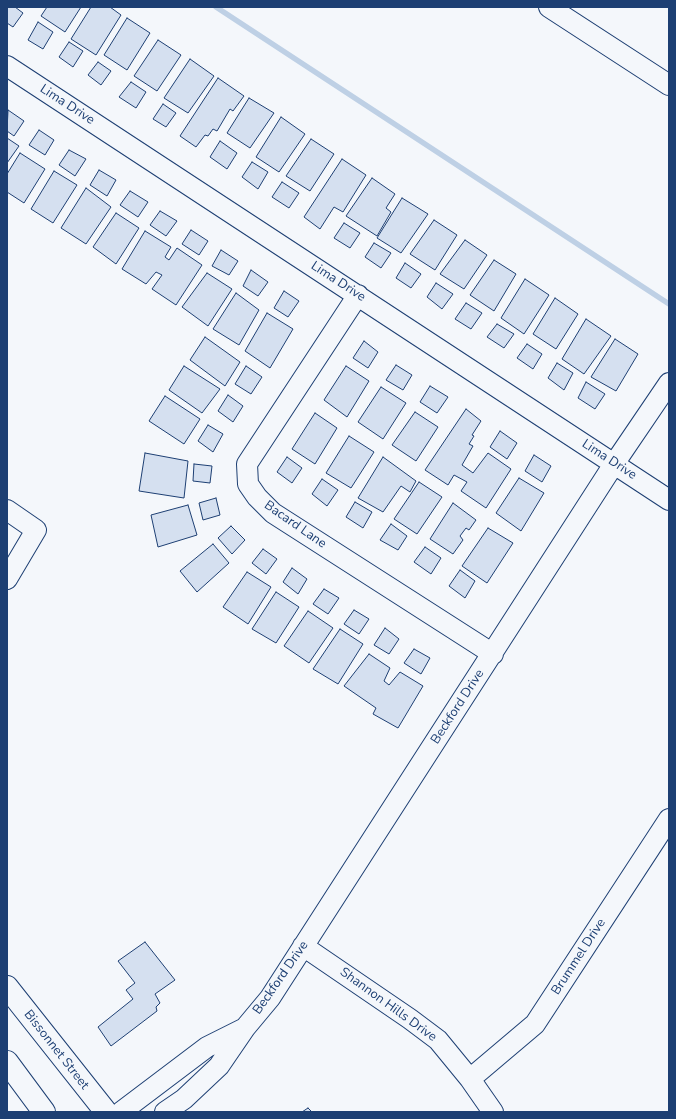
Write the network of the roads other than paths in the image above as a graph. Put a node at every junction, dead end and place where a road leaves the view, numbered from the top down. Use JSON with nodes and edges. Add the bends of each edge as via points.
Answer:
{"nodes":[{"id":1,"x":549,"y":7,"type":"edge"},
{"id":2,"x":7,"y":66,"type":"edge"},
{"id":3,"x":669,"y":86,"type":"edge"},
{"id":4,"x":358,"y":295,"type":"junction"},
{"id":5,"x":669,"y":383,"type":"edge"},
{"id":6,"x":614,"y":464,"type":"junction"},
{"id":7,"x":669,"y":500,"type":"edge"},
{"id":8,"x":7,"y":510,"type":"edge"},
{"id":9,"x":7,"y":579,"type":"edge"},
{"id":10,"x":493,"y":654,"type":"junction"},
{"id":11,"x":669,"y":818,"type":"edge"},
{"id":12,"x":303,"y":946,"type":"junction"},
{"id":13,"x":7,"y":987,"type":"edge"},
{"id":14,"x":245,"y":1028,"type":"junction"},
{"id":15,"x":7,"y":1062,"type":"edge"},
{"id":16,"x":470,"y":1079,"type":"junction"},
{"id":17,"x":44,"y":1112,"type":"edge"},
{"id":18,"x":106,"y":1112,"type":"edge"},
{"id":19,"x":121,"y":1112,"type":"edge"},
{"id":20,"x":165,"y":1112,"type":"edge"},
{"id":21,"x":493,"y":1112,"type":"edge"}],
"edges":[{"from":1,"to":3,"type":"street"},
{"from":2,"to":4,"type":"street","name":"Lima Drive"},
{"from":4,"to":6,"type":"street","name":"Lima Drive"},
{"from":4,"to":10,"type":"street","name":"Bacard Lane","via":[[247,464],[248,484],[273,513]]},
{"from":5,"to":6,"type":"street","name":"Beckford Drive"},
{"from":6,"to":7,"type":"street","name":"Lima Drive"},
{"from":6,"to":10,"type":"street","name":"Beckford Drive"},
{"from":8,"to":9,"type":"street","via":[[36,530]]},
{"from":10,"to":12,"type":"street","name":"Beckford Drive"},
{"from":11,"to":16,"type":"street","name":"Brummel Drive","via":[[535,1024]]},
{"from":12,"to":14,"type":"street","name":"Beckford Drive","via":[[270,998]]},
{"from":12,"to":16,"type":"street","name":"Shannon Hills Drive","via":[[410,1018],[438,1040]]},
{"from":13,"to":18,"type":"main road","name":"Bissonnet Street"},
{"from":14,"to":19,"type":"street","name":"Beckford Drive","via":[[207,1047]]},
{"from":14,"to":20,"type":"street","name":"Beckford Drive","via":[[219,1066],[184,1099]]},
{"from":15,"to":17,"type":"main road"},
{"from":16,"to":21,"type":"street","name":"Shannon Hills Drive"}]}
